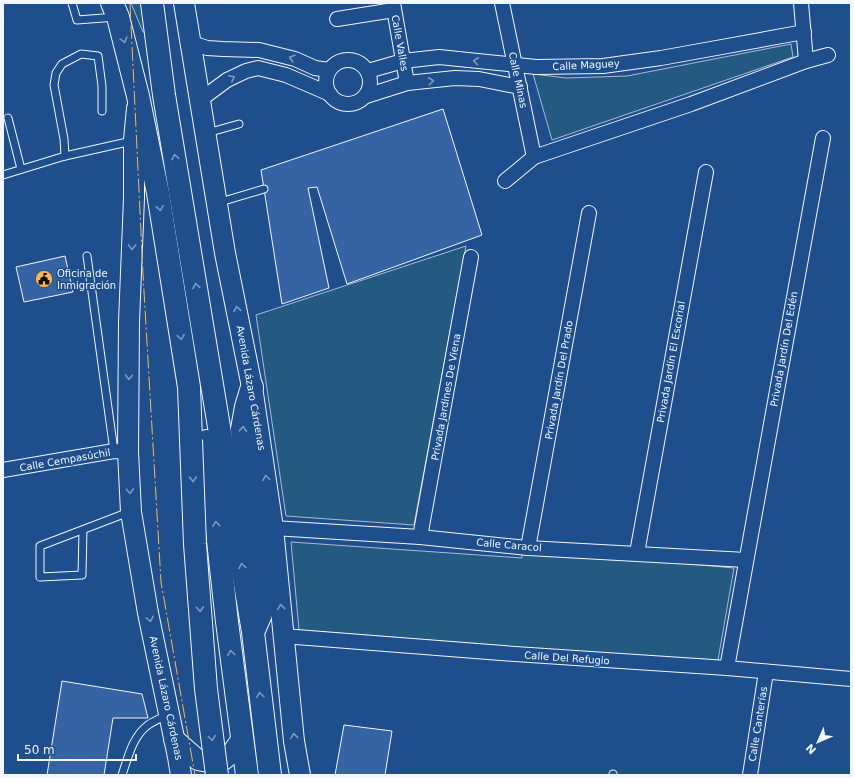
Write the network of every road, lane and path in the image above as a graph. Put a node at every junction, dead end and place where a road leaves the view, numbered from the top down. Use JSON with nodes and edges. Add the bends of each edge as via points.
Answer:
{"nodes":[{"id":1,"x":72,"y":3,"type":"edge"},
{"id":2,"x":152,"y":3,"type":"edge"},
{"id":3,"x":184,"y":3,"type":"edge"},
{"id":4,"x":502,"y":3,"type":"edge"},
{"id":5,"x":801,"y":3,"type":"edge"},
{"id":6,"x":393,"y":7,"type":"edge"},
{"id":7,"x":115,"y":10,"type":"edge"},
{"id":8,"x":337,"y":18,"type":"dead end"},
{"id":9,"x":804,"y":32,"type":"junction"},
{"id":10,"x":192,"y":43,"type":"junction"},
{"id":11,"x":259,"y":50,"type":"junction"},
{"id":12,"x":828,"y":55,"type":"dead end"},
{"id":13,"x":806,"y":61,"type":"junction"},
{"id":14,"x":403,"y":62,"type":"junction"},
{"id":15,"x":515,"y":64,"type":"junction"},
{"id":16,"x":258,"y":68,"type":"junction"},
{"id":17,"x":329,"y":70,"type":"junction"},
{"id":18,"x":368,"y":71,"type":"junction"},
{"id":19,"x":407,"y":83,"type":"junction"},
{"id":20,"x":520,"y":87,"type":"junction"},
{"id":21,"x":330,"y":94,"type":"junction"},
{"id":22,"x":138,"y":96,"type":"junction"},
{"id":23,"x":366,"y":96,"type":"junction"},
{"id":24,"x":200,"y":100,"type":"junction"},
{"id":25,"x":102,"y":111,"type":"dead end"},
{"id":26,"x":8,"y":118,"type":"dead end"},
{"id":27,"x":239,"y":124,"type":"dead end"},
{"id":28,"x":205,"y":133,"type":"junction"},
{"id":29,"x":823,"y":138,"type":"dead end"},
{"id":30,"x":134,"y":140,"type":"junction"},
{"id":31,"x":65,"y":156,"type":"junction"},
{"id":32,"x":534,"y":157,"type":"junction"},
{"id":33,"x":21,"y":169,"type":"junction"},
{"id":34,"x":706,"y":172,"type":"dead end"},
{"id":35,"x":3,"y":175,"type":"edge"},
{"id":36,"x":504,"y":181,"type":"dead end"},
{"id":37,"x":264,"y":189,"type":"dead end"},
{"id":38,"x":217,"y":203,"type":"junction"},
{"id":39,"x":589,"y":213,"type":"dead end"},
{"id":40,"x":87,"y":256,"type":"dead end"},
{"id":41,"x":471,"y":257,"type":"dead end"},
{"id":42,"x":206,"y":350,"type":"junction"},
{"id":43,"x":252,"y":387,"type":"junction"},
{"id":44,"x":121,"y":451,"type":"junction"},
{"id":45,"x":3,"y":470,"type":"edge"},
{"id":46,"x":131,"y":512,"type":"junction"},
{"id":47,"x":273,"y":528,"type":"junction"},
{"id":48,"x":83,"y":530,"type":"junction"},
{"id":49,"x":420,"y":538,"type":"junction"},
{"id":50,"x":528,"y":548,"type":"junction"},
{"id":51,"x":637,"y":553,"type":"junction"},
{"id":52,"x":746,"y":560,"type":"junction"},
{"id":53,"x":252,"y":632,"type":"junction"},
{"id":54,"x":283,"y":636,"type":"junction"},
{"id":55,"x":727,"y":668,"type":"junction"},
{"id":56,"x":766,"y":672,"type":"junction"},
{"id":57,"x":851,"y":679,"type":"edge"},
{"id":58,"x":169,"y":714,"type":"junction"},
{"id":59,"x":242,"y":740,"type":"junction"},
{"id":60,"x":178,"y":757,"type":"edge"},
{"id":61,"x":122,"y":775,"type":"edge"},
{"id":62,"x":168,"y":775,"type":"edge"},
{"id":63,"x":217,"y":775,"type":"edge"},
{"id":64,"x":247,"y":775,"type":"edge"},
{"id":65,"x":270,"y":775,"type":"edge"},
{"id":66,"x":300,"y":775,"type":"edge"},
{"id":67,"x":750,"y":775,"type":"edge"}],
"edges":[{"from":1,"to":7,"type":"lane","via":[[77,20]]},
{"from":42,"to":2,"type":"highway","one_way":true,"via":[[164,96]]},
{"from":3,"to":10,"type":"street","name":"Avenida Lázaro Cárdenas"},
{"from":4,"to":15,"type":"street","name":"Calle Minas"},
{"from":5,"to":9,"type":"street"},
{"from":6,"to":8,"type":"street"},
{"from":6,"to":14,"type":"street","name":"Calle Valles"},
{"from":7,"to":22,"type":"highway","name":"Avenida Lázaro Cárdenas","one_way":true},
{"from":9,"to":13,"type":"street"},
{"from":9,"to":15,"type":"street","name":"Calle Maguey","via":[[603,66],[536,67]]},
{"from":10,"to":11,"type":"street","via":[[223,50]]},
{"from":10,"to":24,"type":"street","name":"Avenida Lázaro Cárdenas"},
{"from":11,"to":16,"type":"street"},
{"from":17,"to":11,"type":"street","one_way":true},
{"from":12,"to":13,"type":"street"},
{"from":13,"to":32,"type":"street"},
{"from":15,"to":14,"type":"street","name":"Calle Maguey","one_way":true,"via":[[439,57]]},
{"from":14,"to":18,"type":"street","name":"Calle Maguey"},
{"from":14,"to":19,"type":"street","name":"Calle Valles"},
{"from":15,"to":20,"type":"street","name":"Calle Minas"},
{"from":16,"to":21,"type":"street","via":[[286,75]]},
{"from":24,"to":16,"type":"street","one_way":true,"via":[[227,80]]},
{"from":17,"to":18,"type":"street","via":[[338,62],[349,59],[360,63]]},
{"from":17,"to":21,"type":"street","via":[[326,82]]},
{"from":18,"to":23,"type":"street","via":[[370,84]]},
{"from":19,"to":20,"type":"street","one_way":true,"via":[[455,78],[479,79]]},
{"from":19,"to":23,"type":"street"},
{"from":20,"to":32,"type":"street","name":"Calle Minas"},
{"from":21,"to":23,"type":"street","via":[[340,103],[354,103]]},
{"from":22,"to":30,"type":"street","name":"Avenida Lázaro Cárdenas"},
{"from":22,"to":63,"type":"highway","name":"Avenida Lázaro Cárdenas","one_way":true,"bridge":true,"via":[[158,193],[189,387],[195,544],[206,688]]},
{"from":24,"to":28,"type":"street","name":"Avenida Lázaro Cárdenas"},
{"from":25,"to":31,"type":"lane","via":[[98,56],[81,54],[62,64],[56,73],[54,85]]},
{"from":26,"to":33,"type":"lane"},
{"from":27,"to":28,"type":"lane"},
{"from":28,"to":38,"type":"street","name":"Avenida Lázaro Cárdenas"},
{"from":29,"to":52,"type":"street","name":"Privada Jardín Del Edén"},
{"from":30,"to":31,"type":"lane"},
{"from":30,"to":44,"type":"street","name":"Avenida Lázaro Cárdenas","one_way":true,"via":[[129,322]]},
{"from":31,"to":33,"type":"lane"},
{"from":32,"to":36,"type":"street"},
{"from":33,"to":35,"type":"lane"},
{"from":34,"to":51,"type":"street","name":"Privada Jardín El Escorial"},
{"from":37,"to":38,"type":"lane"},
{"from":43,"to":38,"type":"street","name":"Avenida Lázaro Cárdenas","one_way":true},
{"from":39,"to":50,"type":"street","name":"Privada Jardín Del Prado"},
{"from":40,"to":44,"type":"lane"},
{"from":41,"to":49,"type":"street","name":"Privada Jardines De Viena"},
{"from":53,"to":42,"type":"highway","one_way":true},
{"from":59,"to":42,"type":"highway","one_way":true,"via":[[205,418]]},
{"from":47,"to":43,"type":"street","name":"Avenida Lázaro Cárdenas","one_way":true},
{"from":53,"to":43,"type":"highway","one_way":true,"via":[[261,614],[263,594],[262,571],[243,451],[242,429]]},
{"from":44,"to":45,"type":"street","name":"Calle Cempasúchil"},
{"from":44,"to":46,"type":"street","name":"Avenida Lázaro Cárdenas","one_way":true},
{"from":46,"to":48,"type":"lane"},
{"from":46,"to":58,"type":"street","name":"Avenida Lázaro Cárdenas","one_way":true},
{"from":47,"to":49,"type":"street","name":"Calle Caracol"},
{"from":54,"to":47,"type":"street","name":"Avenida Lázaro Cárdenas","one_way":true},
{"from":48,"to":48,"type":"lane","via":[[40,546],[40,578],[82,575]]},
{"from":49,"to":50,"type":"street","name":"Calle Caracol"},
{"from":50,"to":51,"type":"street","name":"Calle Caracol"},
{"from":51,"to":52,"type":"street","name":"Calle Caracol"},
{"from":52,"to":55,"type":"street","name":"Privada Jardín Del Edén"},
{"from":65,"to":53,"type":"highway","one_way":true},
{"from":54,"to":55,"type":"street","name":"Calle Del Refugio"},
{"from":66,"to":54,"type":"street","name":"Avenida Lázaro Cárdenas","one_way":true},
{"from":55,"to":56,"type":"street","name":"Calle Del Refugio"},
{"from":56,"to":57,"type":"street","name":"Calle Del Refugio"},
{"from":56,"to":67,"type":"street","name":"Calle Canterías"},
{"from":58,"to":60,"type":"street","name":"Avenida Lázaro Cárdenas"},
{"from":58,"to":61,"type":"lane","via":[[138,735]]},
{"from":59,"to":60,"type":"street","via":[[223,760],[208,762]]},
{"from":59,"to":64,"type":"highway"},
{"from":60,"to":62,"type":"street"}]}
